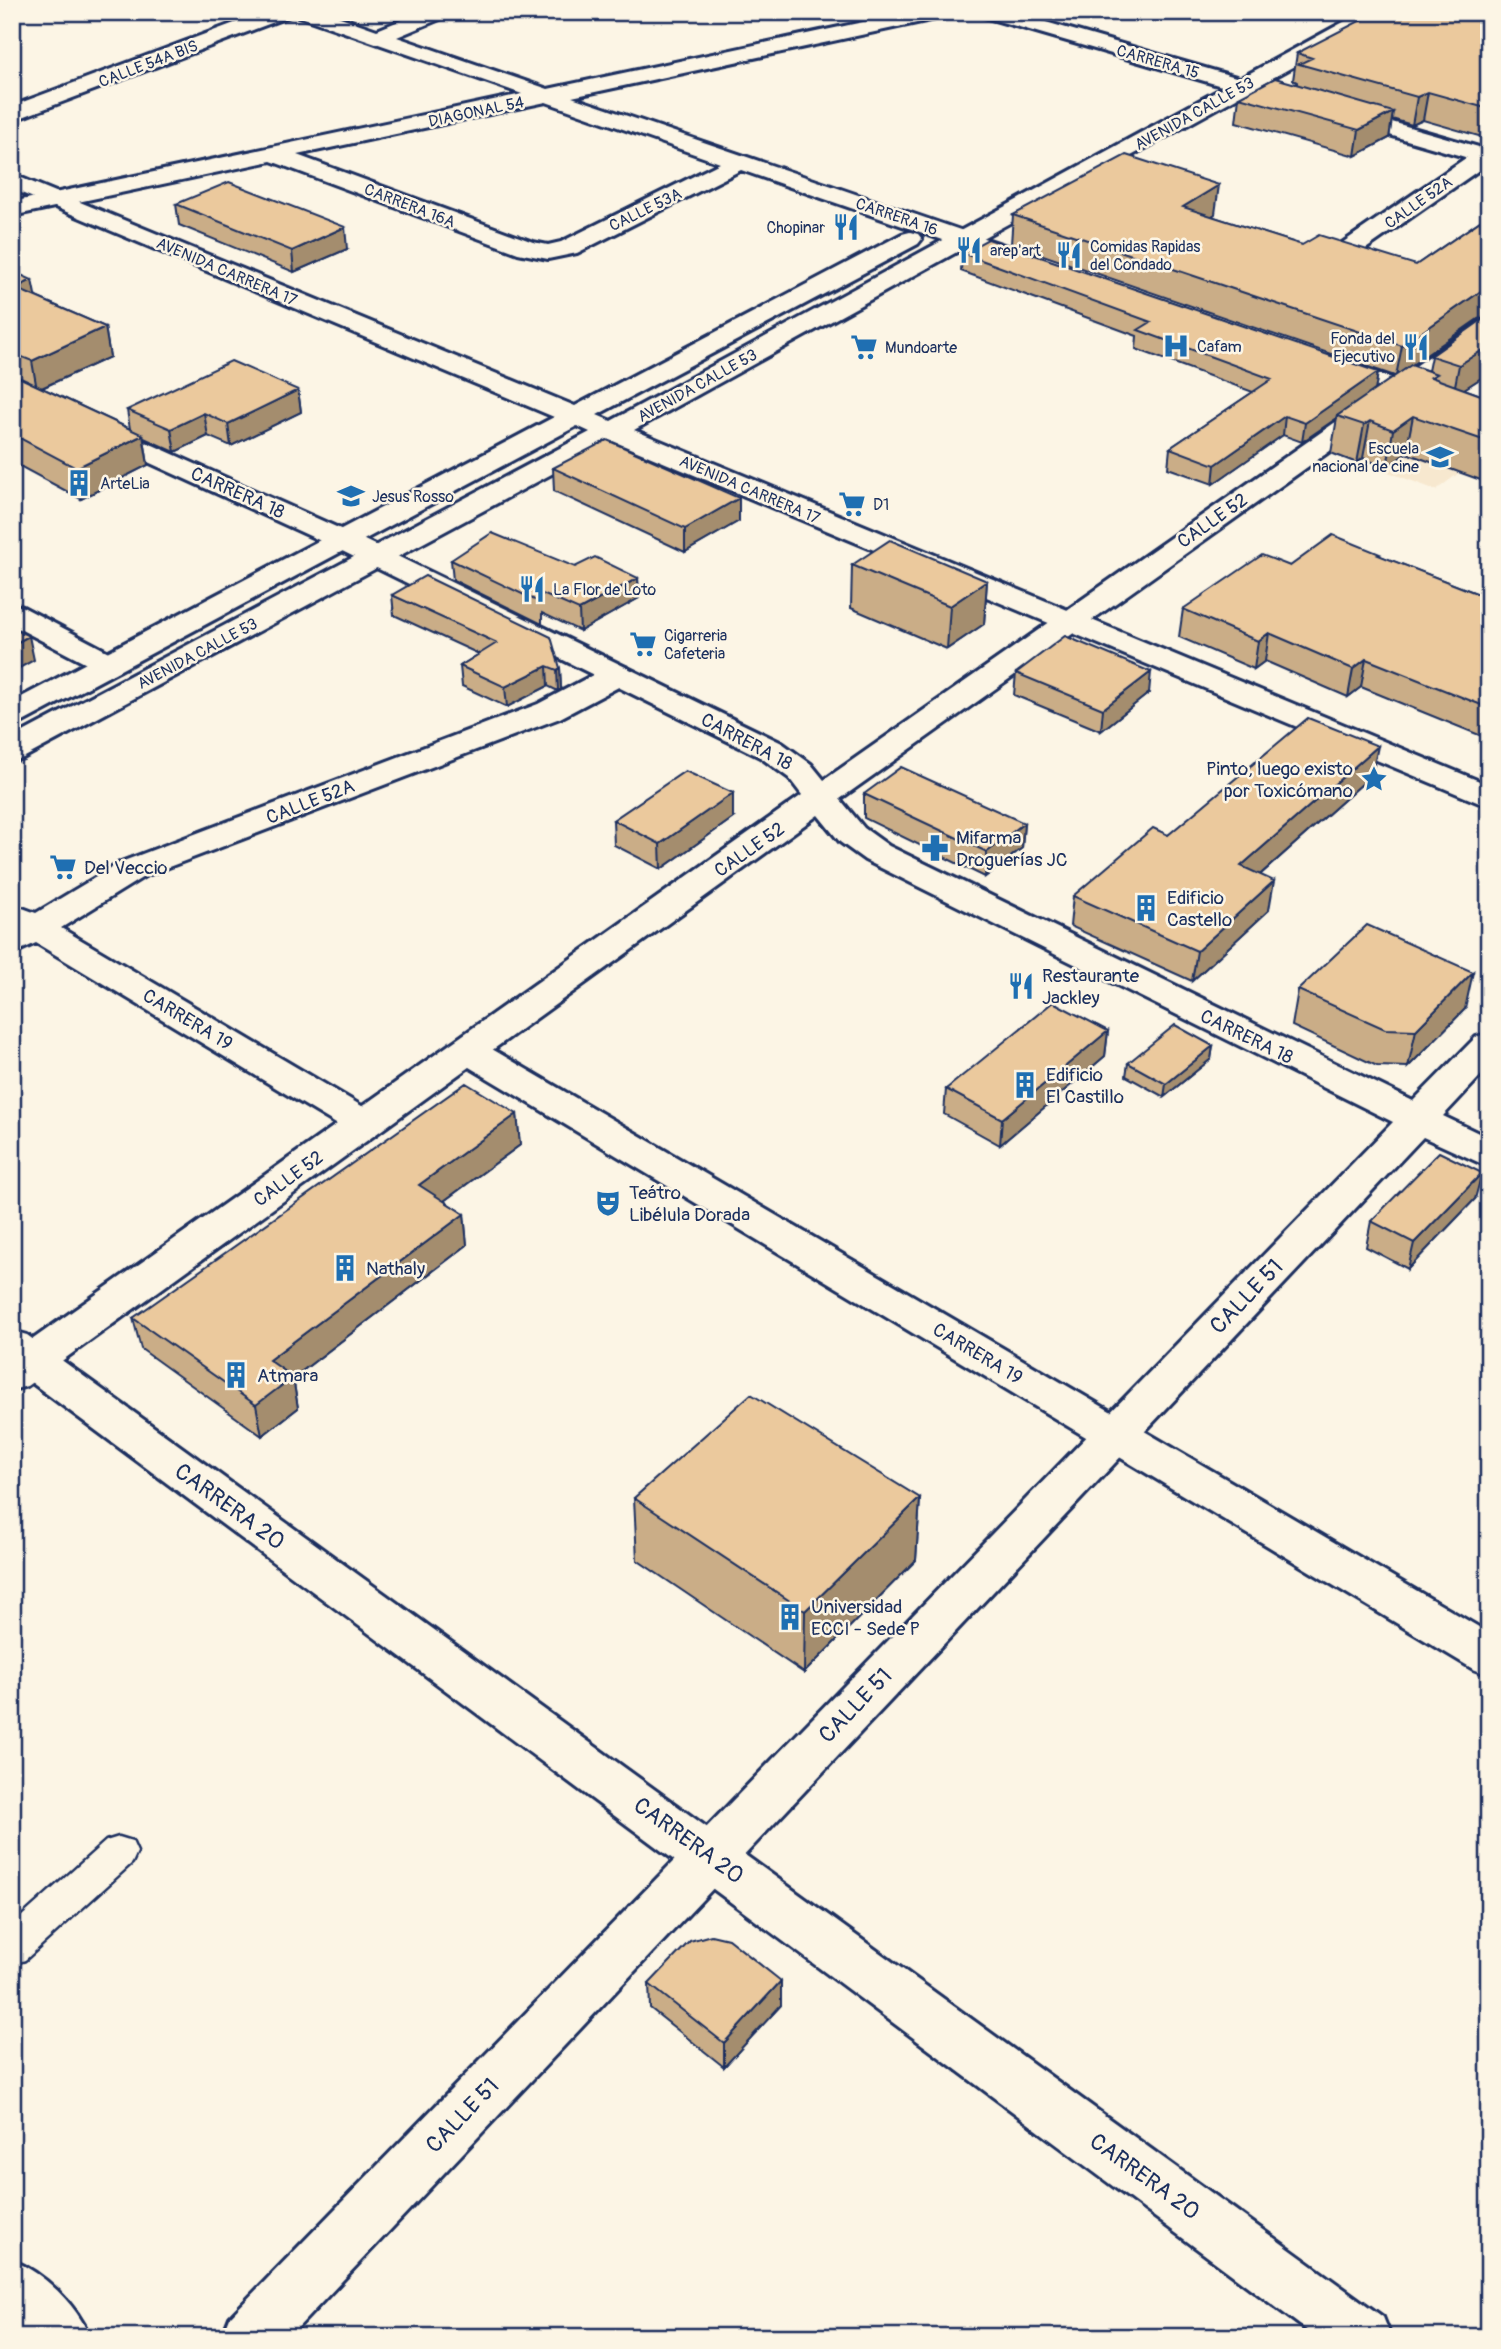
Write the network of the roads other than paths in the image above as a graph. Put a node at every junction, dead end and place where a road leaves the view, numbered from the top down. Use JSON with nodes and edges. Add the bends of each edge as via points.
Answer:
{"nodes":[{"id":1,"x":283,"y":12,"type":"edge"},
{"id":2,"x":305,"y":12,"type":"edge"},
{"id":3,"x":440,"y":12,"type":"edge"},
{"id":4,"x":940,"y":12,"type":"edge"},
{"id":5,"x":988,"y":12,"type":"edge"},
{"id":6,"x":1378,"y":12,"type":"edge"},
{"id":7,"x":377,"y":37,"type":"junction"},
{"id":8,"x":1237,"y":64,"type":"dead end"},
{"id":9,"x":1212,"y":77,"type":"junction"},
{"id":10,"x":1243,"y":86,"type":"junction"},
{"id":11,"x":1188,"y":90,"type":"dead end"},
{"id":12,"x":547,"y":96,"type":"junction"},
{"id":13,"x":12,"y":114,"type":"edge"},
{"id":14,"x":273,"y":153,"type":"junction"},
{"id":15,"x":1487,"y":156,"type":"edge"},
{"id":16,"x":740,"y":162,"type":"junction"},
{"id":17,"x":12,"y":181,"type":"edge"},
{"id":18,"x":56,"y":200,"type":"junction"},
{"id":19,"x":12,"y":209,"type":"edge"},
{"id":20,"x":953,"y":216,"type":"dead end"},
{"id":21,"x":931,"y":228,"type":"junction"},
{"id":22,"x":964,"y":239,"type":"junction"},
{"id":23,"x":1351,"y":248,"type":"edge"},
{"id":24,"x":548,"y":251,"type":"joint"},
{"id":25,"x":1055,"y":270,"type":"edge"},
{"id":26,"x":1489,"y":326,"type":"edge"},
{"id":27,"x":1300,"y":355,"type":"edge"},
{"id":28,"x":1399,"y":389,"type":"junction"},
{"id":29,"x":12,"y":390,"type":"edge"},
{"id":30,"x":577,"y":417,"type":"junction"},
{"id":31,"x":1489,"y":420,"type":"edge"},
{"id":32,"x":612,"y":432,"type":"junction"},
{"id":33,"x":344,"y":541,"type":"junction"},
{"id":34,"x":377,"y":557,"type":"junction"},
{"id":35,"x":13,"y":612,"type":"edge"},
{"id":36,"x":1068,"y":622,"type":"junction"},
{"id":37,"x":109,"y":664,"type":"junction"},
{"id":38,"x":617,"y":675,"type":"junction"},
{"id":39,"x":12,"y":715,"type":"edge"},
{"id":40,"x":12,"y":751,"type":"edge"},
{"id":41,"x":1489,"y":797,"type":"edge"},
{"id":42,"x":820,"y":798,"type":"junction"},
{"id":43,"x":20,"y":929,"type":"edge"},
{"id":44,"x":1489,"y":1045,"type":"edge"},
{"id":45,"x":467,"y":1050,"type":"junction"},
{"id":46,"x":1416,"y":1119,"type":"junction"},
{"id":47,"x":364,"y":1124,"type":"junction"},
{"id":48,"x":1489,"y":1154,"type":"edge"},
{"id":49,"x":19,"y":1361,"type":"edge"},
{"id":50,"x":1114,"y":1434,"type":"junction"},
{"id":51,"x":1489,"y":1657,"type":"edge"},
{"id":52,"x":119,"y":1852,"type":"dead end"},
{"id":53,"x":710,"y":1856,"type":"junction"},
{"id":54,"x":12,"y":1948,"type":"edge"},
{"id":55,"x":12,"y":2287,"type":"edge"},
{"id":56,"x":62,"y":2337,"type":"edge"},
{"id":57,"x":250,"y":2337,"type":"edge"},
{"id":58,"x":1363,"y":2337,"type":"edge"}],
"edges":[{"from":1,"to":13,"type":"street","name":"CALLE 54A BIS"},
{"from":2,"to":7,"type":"street","name":"CARRERA 16"},
{"from":3,"to":7,"type":"street"},
{"from":4,"to":12,"type":"street","name":"DIAGONAL 54"},
{"from":5,"to":9,"type":"street","name":"CARRERA 15"},
{"from":6,"to":10,"type":"street","name":"AVENIDA CALLE 53"},
{"from":7,"to":12,"type":"street","name":"CARRERA 16"},
{"from":8,"to":9,"type":"street","name":"AVENIDA CALLE 53"},
{"from":9,"to":10,"type":"street","name":"CARRERA 15"},
{"from":9,"to":11,"type":"street","name":"AVENIDA CALLE 53"},
{"from":10,"to":15,"type":"street","name":"CARRERA 15"},
{"from":10,"to":22,"type":"street","name":"AVENIDA CALLE 53"},
{"from":12,"to":14,"type":"street","name":"DIAGONAL 54"},
{"from":12,"to":16,"type":"street","name":"CARRERA 16"},
{"from":14,"to":18,"type":"street","name":"DIAGONAL 54"},
{"from":14,"to":24,"type":"street","name":"CARRERA 16A","via":[[527,248]]},
{"from":15,"to":23,"type":"street","name":"CALLE 52A"},
{"from":16,"to":21,"type":"street","name":"CARRERA 16"},
{"from":16,"to":24,"type":"street","name":"CALLE 53A","via":[[568,248]]},
{"from":17,"to":18,"type":"street","name":"AVENIDA CARRERA 17"},
{"from":18,"to":19,"type":"street","name":"DIAGONAL 54"},
{"from":18,"to":30,"type":"street","name":"AVENIDA CARRERA 17"},
{"from":20,"to":21,"type":"street","name":"AVENIDA CALLE 53"},
{"from":21,"to":22,"type":"street","name":"CARRERA 16"},
{"from":21,"to":30,"type":"street","name":"AVENIDA CALLE 53"},
{"from":22,"to":25,"type":"street","name":"CARRERA 16"},
{"from":22,"to":32,"type":"street","name":"AVENIDA CALLE 53"},
{"from":26,"to":28,"type":"street","name":"CALLE 52"},
{"from":27,"to":28,"type":"street"},
{"from":28,"to":31,"type":"street"},
{"from":28,"to":36,"type":"street","name":"CALLE 52"},
{"from":29,"to":33,"type":"street","name":"CARRERA 18"},
{"from":30,"to":32,"type":"street","name":"AVENIDA CARRERA 17"},
{"from":30,"to":33,"type":"street","name":"AVENIDA CALLE 53"},
{"from":32,"to":34,"type":"street","name":"AVENIDA CALLE 53"},
{"from":32,"to":36,"type":"street","name":"AVENIDA CARRERA 17"},
{"from":33,"to":34,"type":"street","name":"CARRERA 18"},
{"from":33,"to":37,"type":"street","name":"AVENIDA CALLE 53"},
{"from":34,"to":38,"type":"street","name":"CARRERA 18"},
{"from":34,"to":40,"type":"street","name":"AVENIDA CALLE 53"},
{"from":35,"to":37,"type":"street"},
{"from":36,"to":41,"type":"street","name":"AVENIDA CARRERA 17"},
{"from":36,"to":42,"type":"street","name":"CALLE 52"},
{"from":37,"to":39,"type":"street","name":"AVENIDA CALLE 53"},
{"from":38,"to":42,"type":"street","name":"CARRERA 18","via":[[771,751],[800,771]]},
{"from":38,"to":43,"type":"street","name":"CALLE 52A","via":[[550,711],[133,869]]},
{"from":42,"to":45,"type":"street","name":"CALLE 52"},
{"from":42,"to":46,"type":"street","name":"CARRERA 18","via":[[852,835],[902,867]]},
{"from":43,"to":47,"type":"street","name":"CARRERA 19"},
{"from":44,"to":46,"type":"street","name":"CALLE 51"},
{"from":45,"to":47,"type":"street","name":"CALLE 52"},
{"from":45,"to":50,"type":"street","name":"CARRERA 19"},
{"from":46,"to":48,"type":"street","name":"CARRERA 18"},
{"from":46,"to":50,"type":"street","name":"CALLE 51"},
{"from":47,"to":49,"type":"street","name":"CALLE 52"},
{"from":49,"to":53,"type":"street","name":"CARRERA 20"},
{"from":50,"to":51,"type":"street","name":"CARRERA 19"},
{"from":50,"to":53,"type":"street","name":"CALLE 51"},
{"from":52,"to":54,"type":"lane"},
{"from":53,"to":57,"type":"street","name":"CALLE 51"},
{"from":53,"to":58,"type":"street","name":"CARRERA 20"},
{"from":55,"to":56,"type":"street"}]}
